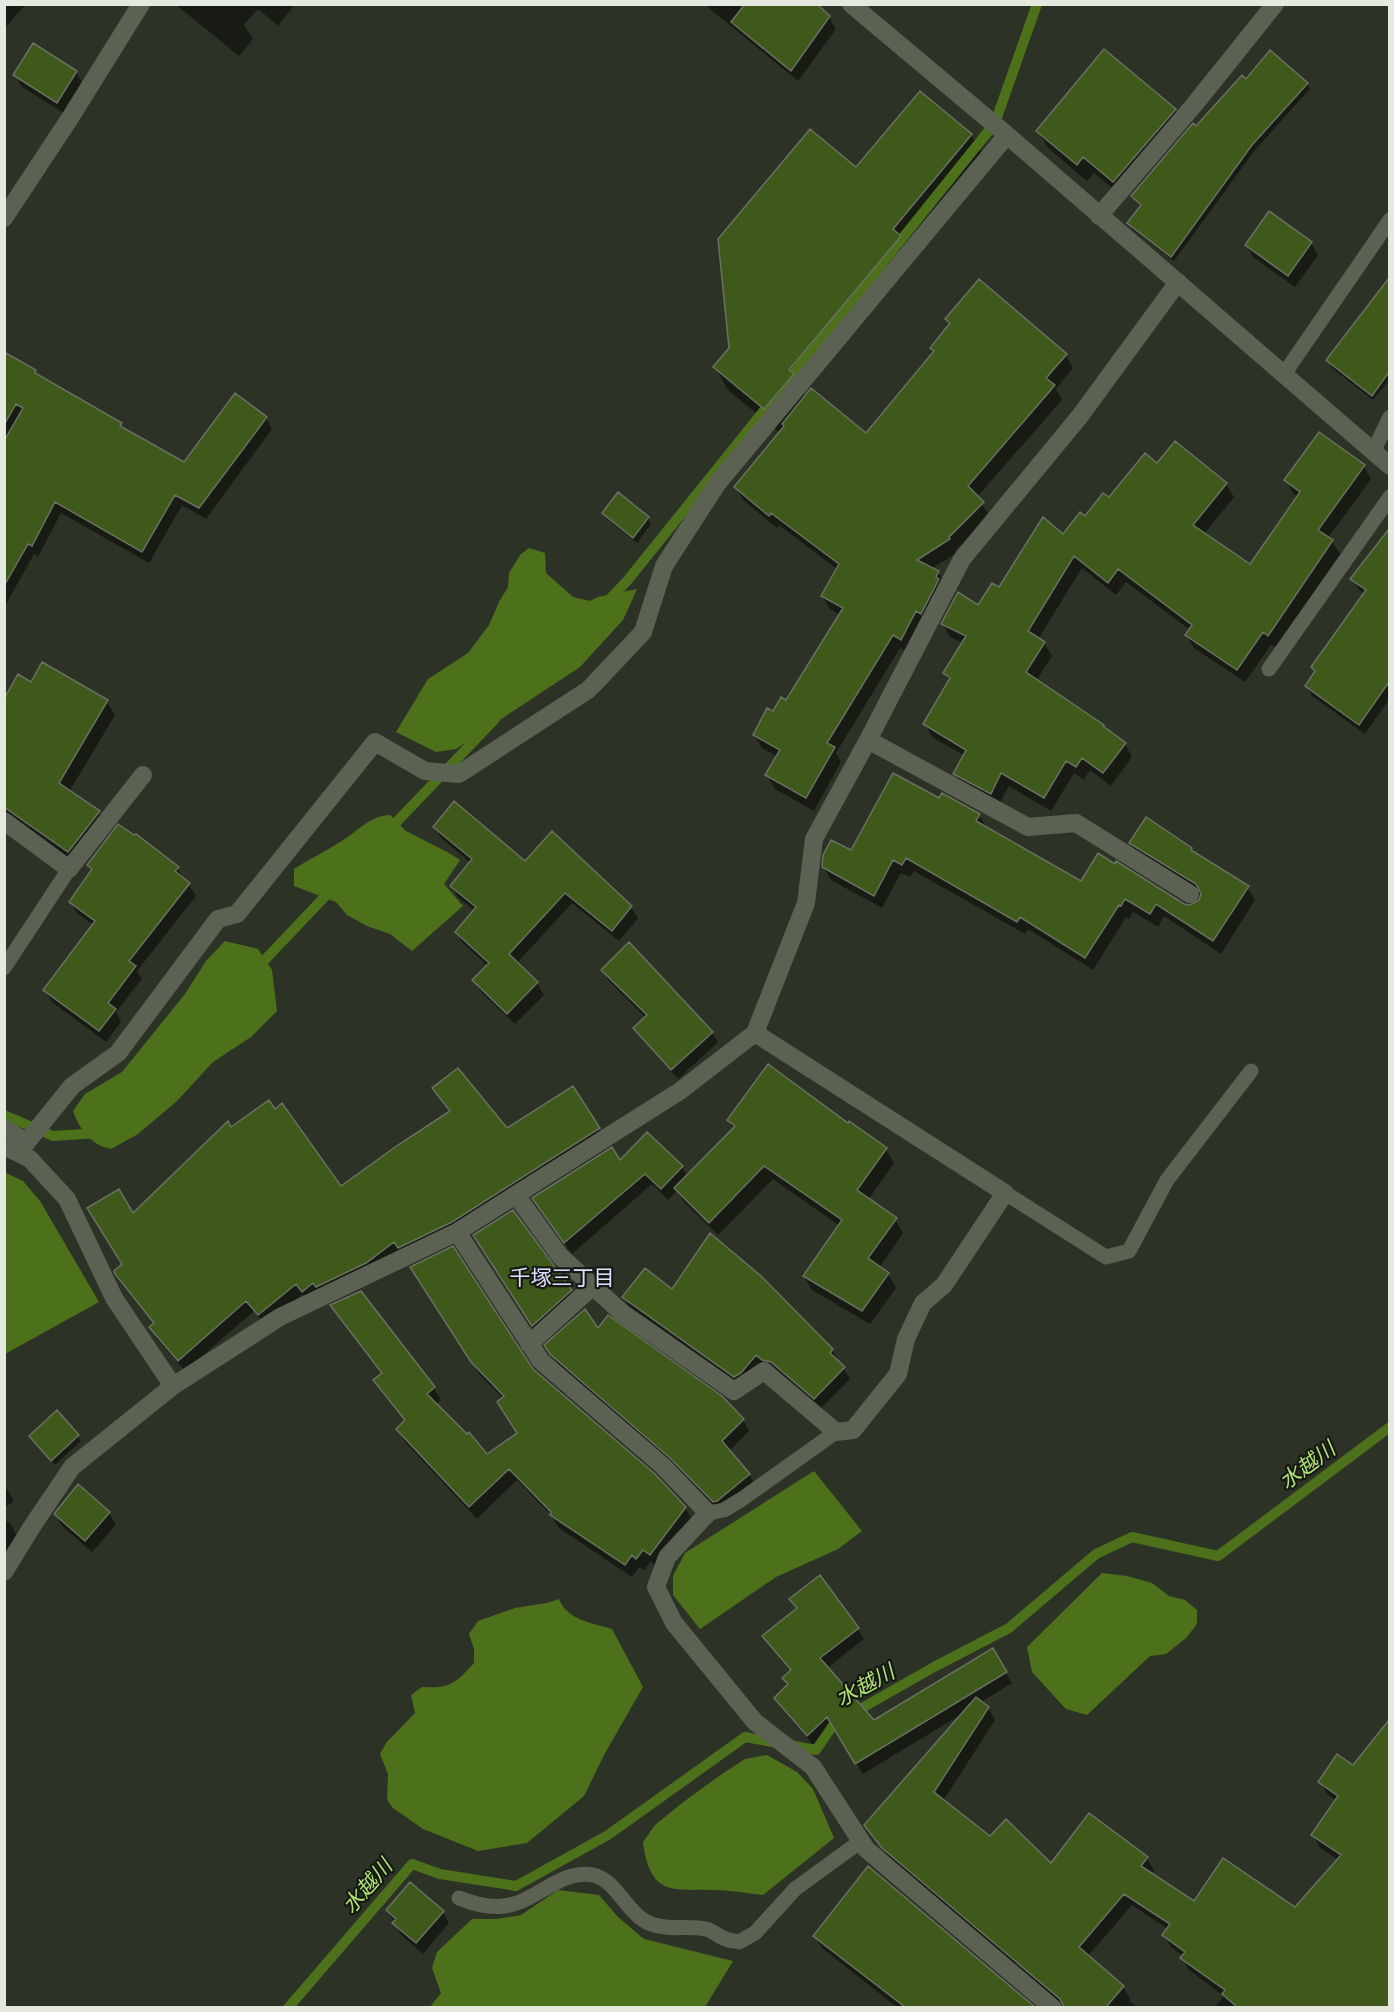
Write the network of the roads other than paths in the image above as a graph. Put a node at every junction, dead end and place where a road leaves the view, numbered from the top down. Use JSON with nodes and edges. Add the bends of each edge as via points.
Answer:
{"nodes":[{"id":1,"x":141,"y":4,"type":"edge"},
{"id":2,"x":851,"y":4,"type":"edge"},
{"id":3,"x":1275,"y":4,"type":"edge"},
{"id":4,"x":997,"y":128,"type":"junction"},
{"id":5,"x":1100,"y":216,"type":"junction"},
{"id":6,"x":4,"y":218,"type":"edge"},
{"id":7,"x":1389,"y":220,"type":"edge"},
{"id":8,"x":1178,"y":282,"type":"junction"},
{"id":9,"x":1284,"y":374,"type":"junction"},
{"id":10,"x":1389,"y":417,"type":"edge"},
{"id":11,"x":1373,"y":452,"type":"junction"},
{"id":12,"x":1389,"y":466,"type":"edge"},
{"id":13,"x":1389,"y":497,"type":"edge"},
{"id":14,"x":1269,"y":669,"type":"dead end"},
{"id":15,"x":868,"y":740,"type":"junction"},
{"id":16,"x":143,"y":775,"type":"dead end"},
{"id":17,"x":4,"y":821,"type":"edge"},
{"id":18,"x":69,"y":869,"type":"junction"},
{"id":19,"x":1190,"y":894,"type":"dead end"},
{"id":20,"x":4,"y":968,"type":"edge"},
{"id":21,"x":755,"y":1033,"type":"junction"},
{"id":22,"x":1251,"y":1071,"type":"dead end"},
{"id":23,"x":4,"y":1127,"type":"edge"},
{"id":24,"x":17,"y":1147,"type":"edge"},
{"id":25,"x":1005,"y":1193,"type":"junction"},
{"id":26,"x":516,"y":1195,"type":"junction"},
{"id":27,"x":457,"y":1232,"type":"junction"},
{"id":28,"x":593,"y":1286,"type":"junction"},
{"id":29,"x":529,"y":1344,"type":"junction"},
{"id":30,"x":173,"y":1386,"type":"junction"},
{"id":31,"x":836,"y":1432,"type":"junction"},
{"id":32,"x":708,"y":1513,"type":"junction"},
{"id":33,"x":4,"y":1572,"type":"edge"},
{"id":34,"x":861,"y":1841,"type":"junction"},
{"id":35,"x":459,"y":1898,"type":"dead end"},
{"id":36,"x":1053,"y":2007,"type":"edge"}],
"edges":[{"from":1,"to":6,"type":"street"},
{"from":2,"to":4,"type":"street"},
{"from":3,"to":5,"type":"street"},
{"from":4,"to":5,"type":"street"},
{"from":4,"to":24,"type":"street","via":[[717,484],[664,566],[643,632],[593,685],[459,774],[425,771],[375,742],[237,914],[218,919],[118,1053],[72,1086]]},
{"from":5,"to":8,"type":"street"},
{"from":7,"to":9,"type":"lane"},
{"from":8,"to":9,"type":"street"},
{"from":8,"to":15,"type":"street","via":[[1080,416],[962,559]]},
{"from":9,"to":11,"type":"street"},
{"from":10,"to":11,"type":"lane"},
{"from":11,"to":12,"type":"street"},
{"from":13,"to":14,"type":"lane"},
{"from":15,"to":19,"type":"street","via":[[1028,828],[1076,823]]},
{"from":15,"to":21,"type":"street","via":[[814,839],[806,903]]},
{"from":16,"to":18,"type":"street"},
{"from":17,"to":18,"type":"street"},
{"from":18,"to":20,"type":"lane"},
{"from":21,"to":25,"type":"street"},
{"from":21,"to":26,"type":"street","via":[[680,1091]]},
{"from":22,"to":25,"type":"lane","via":[[1167,1180],[1129,1251],[1106,1257]]},
{"from":23,"to":24,"type":"lane"},
{"from":24,"to":30,"type":"street","via":[[67,1199],[114,1298]]},
{"from":25,"to":31,"type":"street","via":[[944,1285],[923,1303],[906,1339],[898,1374],[853,1431]]},
{"from":26,"to":27,"type":"street"},
{"from":26,"to":28,"type":"street","via":[[560,1256]]},
{"from":27,"to":29,"type":"street"},
{"from":27,"to":30,"type":"street","via":[[280,1317]]},
{"from":28,"to":29,"type":"street"},
{"from":28,"to":31,"type":"street","via":[[621,1312],[734,1391],[764,1371]]},
{"from":29,"to":32,"type":"street","via":[[541,1361],[663,1466]]},
{"from":30,"to":33,"type":"street","via":[[72,1467]]},
{"from":31,"to":32,"type":"lane","via":[[724,1510]]},
{"from":32,"to":34,"type":"street","via":[[668,1557],[656,1587],[674,1623],[755,1722],[813,1767]]},
{"from":34,"to":35,"type":"lane","via":[[795,1889],[755,1933],[739,1942],[704,1929],[651,1924],[636,1916],[612,1887],[592,1875],[570,1876],[515,1904],[477,1905]]},
{"from":34,"to":36,"type":"street"}]}
